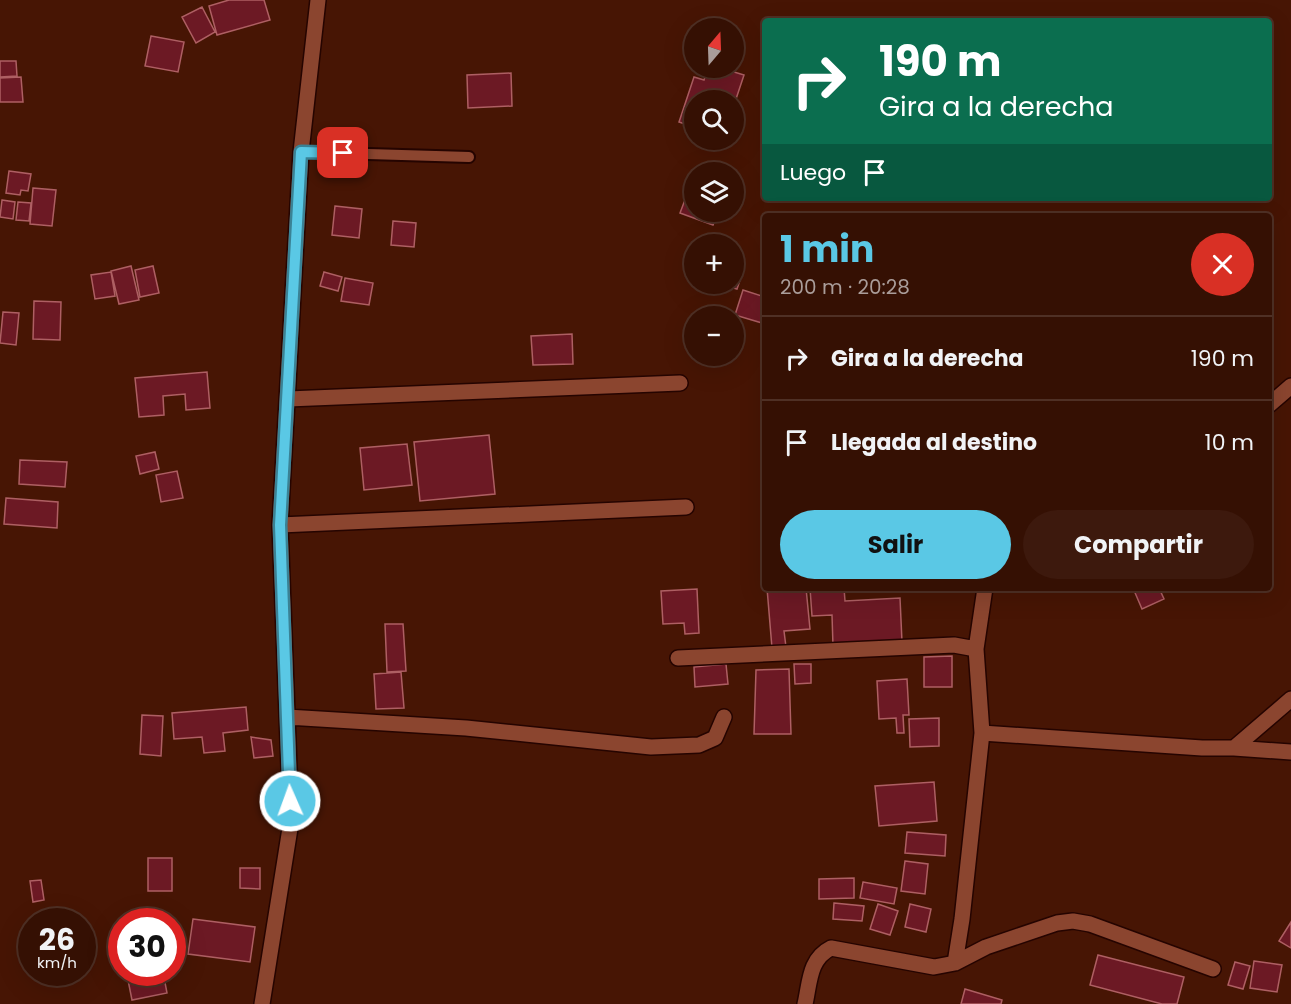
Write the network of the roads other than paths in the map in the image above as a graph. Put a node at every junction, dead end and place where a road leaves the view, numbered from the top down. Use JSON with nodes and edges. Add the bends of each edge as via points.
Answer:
{"nodes":[{"id":1,"x":318,"y":0,"type":"edge"},
{"id":2,"x":301,"y":152,"type":"junction"},
{"id":3,"x":469,"y":157,"type":"dead end"},
{"id":4,"x":680,"y":383,"type":"dead end"},
{"id":5,"x":1291,"y":386,"type":"edge"},
{"id":6,"x":288,"y":399,"type":"junction"},
{"id":7,"x":1272,"y":402,"type":"edge"},
{"id":8,"x":686,"y":507,"type":"dead end"},
{"id":9,"x":280,"y":525,"type":"junction"},
{"id":10,"x":985,"y":591,"type":"edge"},
{"id":11,"x":976,"y":649,"type":"junction"},
{"id":12,"x":678,"y":658,"type":"dead end"},
{"id":13,"x":1291,"y":699,"type":"edge"},
{"id":14,"x":287,"y":717,"type":"junction"},
{"id":15,"x":724,"y":717,"type":"dead end"},
{"id":16,"x":982,"y":733,"type":"junction"},
{"id":17,"x":1234,"y":748,"type":"junction"},
{"id":18,"x":1291,"y":752,"type":"edge"},
{"id":19,"x":955,"y":963,"type":"junction"},
{"id":20,"x":1213,"y":969,"type":"dead end"},
{"id":21,"x":262,"y":1004,"type":"edge"},
{"id":22,"x":805,"y":1004,"type":"edge"}],
"edges":[{"from":1,"to":2,"type":"street"},
{"from":2,"to":3,"type":"lane"},
{"from":2,"to":6,"type":"street"},
{"from":4,"to":6,"type":"street"},
{"from":5,"to":7,"type":"street"},
{"from":6,"to":9,"type":"street"},
{"from":8,"to":9,"type":"street"},
{"from":9,"to":14,"type":"street"},
{"from":10,"to":11,"type":"street"},
{"from":11,"to":12,"type":"street","via":[[954,645]]},
{"from":11,"to":16,"type":"street"},
{"from":13,"to":17,"type":"street"},
{"from":14,"to":15,"type":"street","via":[[466,728],[651,747],[699,745],[715,738]]},
{"from":14,"to":21,"type":"street","via":[[291,822]]},
{"from":16,"to":17,"type":"street"},
{"from":16,"to":19,"type":"street"},
{"from":17,"to":18,"type":"street"},
{"from":19,"to":20,"type":"street","via":[[986,947],[1072,921]]},
{"from":19,"to":22,"type":"street","via":[[934,967],[831,948],[814,962]]}]}
